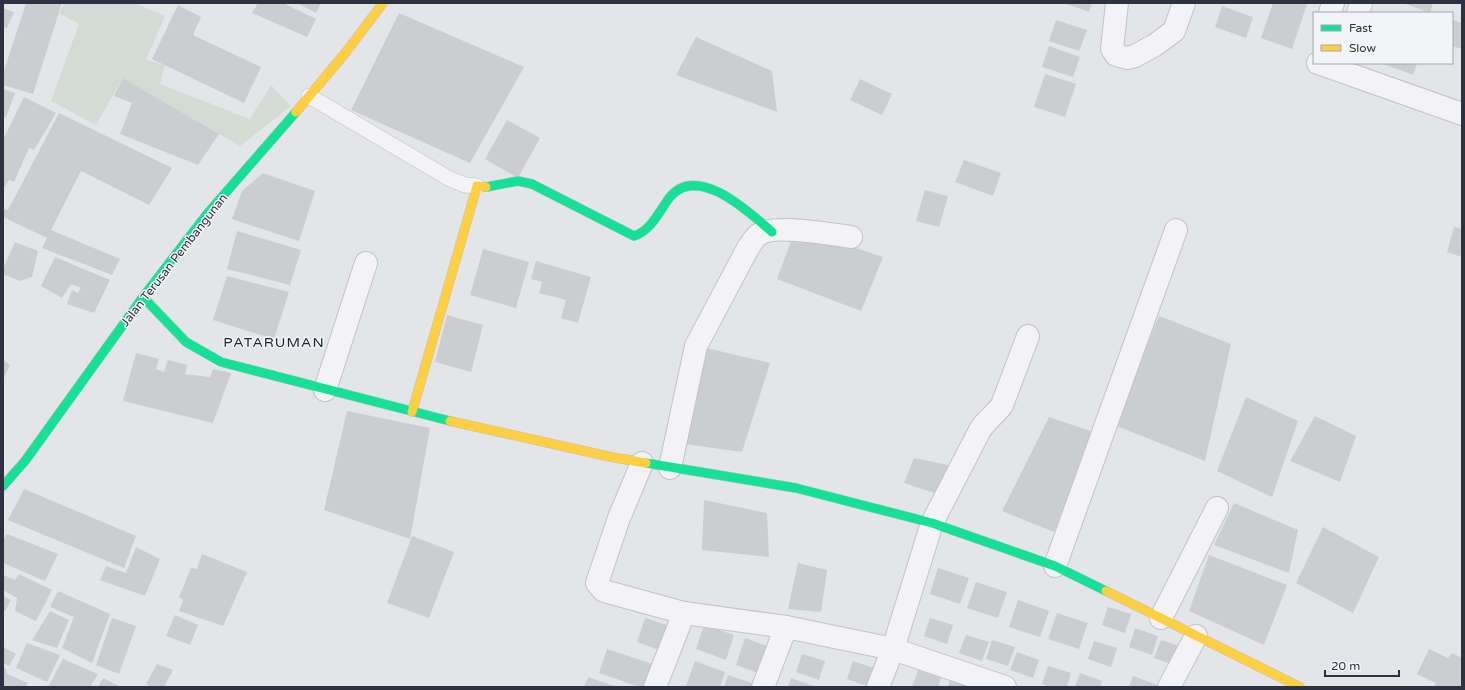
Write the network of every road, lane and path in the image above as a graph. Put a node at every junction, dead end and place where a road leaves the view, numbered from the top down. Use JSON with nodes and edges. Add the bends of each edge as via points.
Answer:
{"nodes":[{"id":1,"x":383,"y":3,"type":"edge"},
{"id":2,"x":1116,"y":3,"type":"edge"},
{"id":3,"x":1184,"y":3,"type":"edge"},
{"id":4,"x":1326,"y":64,"type":"edge"},
{"id":5,"x":1341,"y":66,"type":"edge"},
{"id":6,"x":309,"y":96,"type":"junction"},
{"id":7,"x":1462,"y":114,"type":"edge"},
{"id":8,"x":477,"y":186,"type":"junction"},
{"id":9,"x":1176,"y":230,"type":"dead end"},
{"id":10,"x":772,"y":232,"type":"junction"},
{"id":11,"x":851,"y":236,"type":"dead end"},
{"id":12,"x":366,"y":263,"type":"dead end"},
{"id":13,"x":143,"y":297,"type":"junction"},
{"id":14,"x":1028,"y":336,"type":"dead end"},
{"id":15,"x":324,"y":390,"type":"junction"},
{"id":16,"x":412,"y":412,"type":"junction"},
{"id":17,"x":642,"y":463,"type":"junction"},
{"id":18,"x":670,"y":468,"type":"junction"},
{"id":19,"x":3,"y":486,"type":"edge"},
{"id":20,"x":1218,"y":508,"type":"dead end"},
{"id":21,"x":932,"y":523,"type":"junction"},
{"id":22,"x":1055,"y":566,"type":"junction"},
{"id":23,"x":684,"y":614,"type":"junction"},
{"id":24,"x":1161,"y":618,"type":"junction"},
{"id":25,"x":786,"y":627,"type":"junction"},
{"id":26,"x":1196,"y":636,"type":"junction"},
{"id":27,"x":893,"y":649,"type":"junction"},
{"id":28,"x":991,"y":685,"type":"edge"},
{"id":29,"x":655,"y":687,"type":"edge"},
{"id":30,"x":763,"y":687,"type":"edge"},
{"id":31,"x":878,"y":687,"type":"edge"},
{"id":32,"x":1169,"y":687,"type":"edge"},
{"id":33,"x":1300,"y":687,"type":"edge"}],
"edges":[{"from":1,"to":6,"type":"street","name":"Jalan Terusan Pembangunan"},
{"from":2,"to":3,"type":"street","via":[[1112,49],[1116,55],[1127,58],[1155,45],[1174,31]]},
{"from":4,"to":5,"type":"street"},
{"from":5,"to":7,"type":"street"},
{"from":6,"to":8,"type":"lane","via":[[450,179],[465,185]]},
{"from":6,"to":13,"type":"street","name":"Jalan Terusan Pembangunan","via":[[206,214]]},
{"from":8,"to":10,"type":"street","via":[[488,187],[518,181],[532,184],[634,236],[642,234],[648,228],[673,193],[683,187],[694,185],[716,192],[745,208]]},
{"from":8,"to":16,"type":"street"},
{"from":9,"to":22,"type":"street"},
{"from":10,"to":11,"type":"street","via":[[816,231]]},
{"from":10,"to":18,"type":"street","via":[[758,235],[748,248],[696,346]]},
{"from":12,"to":15,"type":"street"},
{"from":13,"to":15,"type":"street","via":[[186,342],[222,362]]},
{"from":13,"to":19,"type":"street","name":"Jalan Terusan Pembangunan","via":[[30,455]]},
{"from":14,"to":21,"type":"street","via":[[1002,405],[986,420],[980,430]]},
{"from":15,"to":16,"type":"street"},
{"from":16,"to":17,"type":"street"},
{"from":17,"to":18,"type":"street"},
{"from":17,"to":23,"type":"street","via":[[619,518],[597,583],[609,594]]},
{"from":18,"to":21,"type":"street","via":[[796,488]]},
{"from":20,"to":24,"type":"street"},
{"from":21,"to":22,"type":"street"},
{"from":21,"to":27,"type":"street"},
{"from":22,"to":24,"type":"street"},
{"from":23,"to":25,"type":"street"},
{"from":23,"to":29,"type":"street"},
{"from":24,"to":26,"type":"street"},
{"from":25,"to":27,"type":"street"},
{"from":25,"to":30,"type":"street"},
{"from":26,"to":32,"type":"street"},
{"from":26,"to":33,"type":"street"},
{"from":27,"to":28,"type":"street"},
{"from":27,"to":31,"type":"street"}]}
